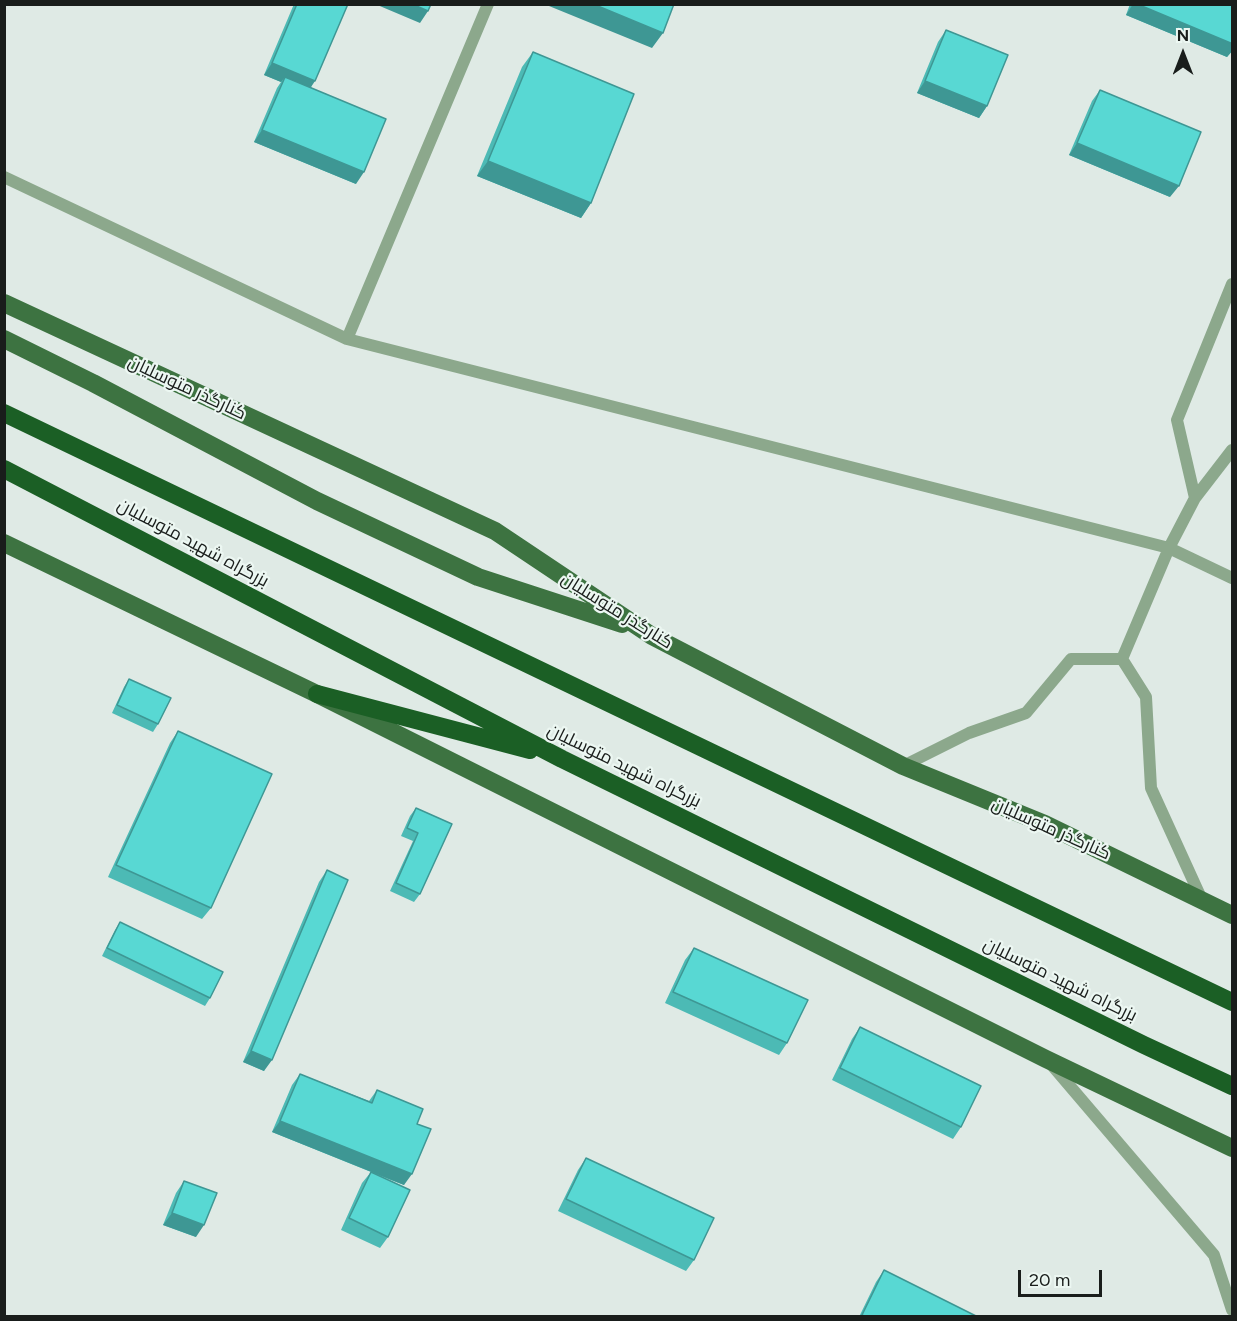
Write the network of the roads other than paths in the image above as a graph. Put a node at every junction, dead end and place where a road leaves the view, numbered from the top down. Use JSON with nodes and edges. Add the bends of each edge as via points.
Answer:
{"nodes":[{"id":1,"x":488,"y":4,"type":"edge"},
{"id":2,"x":4,"y":177,"type":"edge"},
{"id":3,"x":1233,"y":284,"type":"edge"},
{"id":4,"x":4,"y":303,"type":"edge"},
{"id":5,"x":4,"y":339,"type":"edge"},
{"id":6,"x":347,"y":339,"type":"junction"},
{"id":7,"x":4,"y":413,"type":"edge"},
{"id":8,"x":1233,"y":450,"type":"edge"},
{"id":9,"x":4,"y":469,"type":"edge"},
{"id":10,"x":1194,"y":498,"type":"junction"},
{"id":11,"x":4,"y":543,"type":"edge"},
{"id":12,"x":1169,"y":548,"type":"junction"},
{"id":13,"x":1233,"y":578,"type":"edge"},
{"id":14,"x":644,"y":630,"type":"junction"},
{"id":15,"x":1122,"y":660,"type":"junction"},
{"id":16,"x":317,"y":694,"type":"junction"},
{"id":17,"x":562,"y":759,"type":"junction"},
{"id":18,"x":903,"y":766,"type":"junction"},
{"id":19,"x":1202,"y":900,"type":"junction"},
{"id":20,"x":1233,"y":915,"type":"edge"},
{"id":21,"x":1233,"y":1002,"type":"edge"},
{"id":22,"x":1046,"y":1059,"type":"junction"},
{"id":23,"x":1233,"y":1086,"type":"edge"},
{"id":24,"x":1233,"y":1148,"type":"edge"},
{"id":25,"x":1233,"y":1310,"type":"edge"}],
"edges":[{"from":1,"to":6,"type":"lane"},
{"from":2,"to":6,"type":"lane"},
{"from":3,"to":10,"type":"lane","via":[[1177,420]]},
{"from":4,"to":14,"type":"main road","name":"کنارگذر متوسلیان","via":[[495,531]]},
{"from":5,"to":14,"type":"main road","via":[[317,501],[478,577]]},
{"from":6,"to":12,"type":"lane"},
{"from":7,"to":21,"type":"highway","name":"بزرگراه شهید متوسلیان"},
{"from":8,"to":10,"type":"lane"},
{"from":9,"to":17,"type":"highway","name":"بزرگراه شهید متوسلیان"},
{"from":10,"to":12,"type":"lane"},
{"from":11,"to":16,"type":"main road"},
{"from":12,"to":13,"type":"lane"},
{"from":12,"to":15,"type":"lane"},
{"from":14,"to":18,"type":"main road","name":"کنارگذر متوسلیان"},
{"from":15,"to":18,"type":"lane","via":[[1071,660],[1026,713],[969,733]]},
{"from":15,"to":19,"type":"lane","via":[[1146,697],[1151,788]]},
{"from":16,"to":17,"type":"highway"},
{"from":16,"to":22,"type":"main road"},
{"from":17,"to":23,"type":"highway","name":"بزرگراه شهید متوسلیان"},
{"from":18,"to":19,"type":"main road","name":"کنارگذر متوسلیان","via":[[1046,824]]},
{"from":19,"to":20,"type":"main road","name":"کنارگذر متوسلیان"},
{"from":22,"to":24,"type":"main road"},
{"from":22,"to":25,"type":"lane","via":[[1214,1255]]}]}
